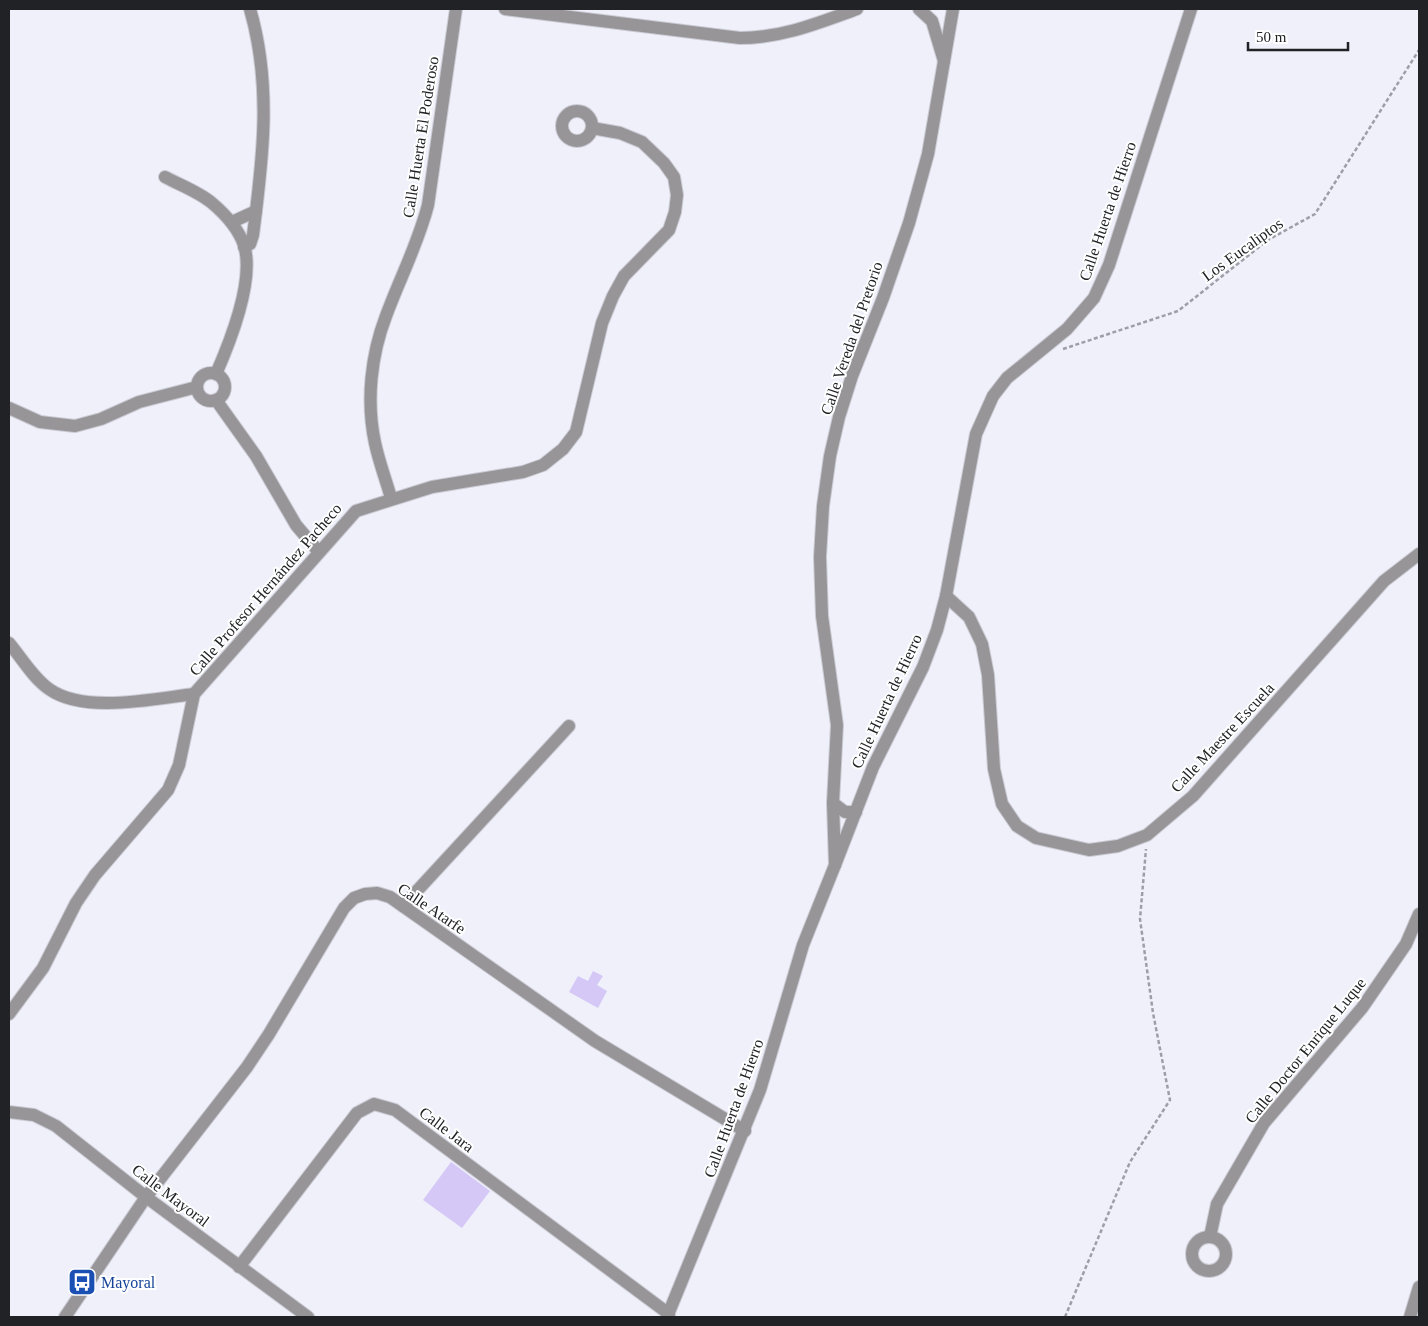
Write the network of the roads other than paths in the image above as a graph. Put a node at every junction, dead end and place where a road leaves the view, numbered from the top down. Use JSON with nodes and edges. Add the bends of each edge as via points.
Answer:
{"nodes":[{"id":1,"x":250,"y":9,"type":"edge"},
{"id":2,"x":456,"y":9,"type":"edge"},
{"id":3,"x":505,"y":9,"type":"edge"},
{"id":4,"x":857,"y":9,"type":"edge"},
{"id":5,"x":919,"y":9,"type":"edge"},
{"id":6,"x":1191,"y":9,"type":"edge"},
{"id":7,"x":952,"y":13,"type":"edge"},
{"id":8,"x":932,"y":21,"type":"junction"},
{"id":9,"x":945,"y":63,"type":"junction"},
{"id":10,"x":592,"y":128,"type":"dead end"},
{"id":11,"x":165,"y":177,"type":"dead end"},
{"id":12,"x":256,"y":211,"type":"junction"},
{"id":13,"x":232,"y":222,"type":"junction"},
{"id":14,"x":244,"y":247,"type":"junction"},
{"id":15,"x":216,"y":374,"type":"junction"},
{"id":16,"x":197,"y":387,"type":"junction"},
{"id":17,"x":216,"y":400,"type":"junction"},
{"id":18,"x":9,"y":408,"type":"edge"},
{"id":19,"x":391,"y":498,"type":"junction"},
{"id":20,"x":318,"y":551,"type":"junction"},
{"id":21,"x":1419,"y":554,"type":"edge"},
{"id":22,"x":946,"y":596,"type":"junction"},
{"id":23,"x":9,"y":643,"type":"edge"},
{"id":24,"x":194,"y":694,"type":"junction"},
{"id":25,"x":569,"y":726,"type":"dead end"},
{"id":26,"x":833,"y":802,"type":"junction"},
{"id":27,"x":856,"y":812,"type":"junction"},
{"id":28,"x":835,"y":865,"type":"junction"},
{"id":29,"x":403,"y":906,"type":"junction"},
{"id":30,"x":1419,"y":914,"type":"edge"},
{"id":31,"x":9,"y":1014,"type":"edge"},
{"id":32,"x":9,"y":1112,"type":"edge"},
{"id":33,"x":745,"y":1131,"type":"junction"},
{"id":34,"x":146,"y":1197,"type":"junction"},
{"id":35,"x":1210,"y":1237,"type":"dead end"},
{"id":36,"x":239,"y":1267,"type":"junction"},
{"id":37,"x":1419,"y":1287,"type":"edge"},
{"id":38,"x":668,"y":1316,"type":"edge"},
{"id":39,"x":65,"y":1317,"type":"edge"},
{"id":40,"x":308,"y":1317,"type":"edge"},
{"id":41,"x":1410,"y":1317,"type":"edge"}],
"edges":[{"from":1,"to":12,"type":"street","via":[[258,36],[265,106]]},
{"from":2,"to":19,"type":"street","name":"Calle Huerta El Poderoso","via":[[428,205],[421,233],[386,317],[374,358],[371,417]]},
{"from":3,"to":4,"type":"street","via":[[740,38],[762,38],[795,31]]},
{"from":5,"to":8,"type":"street"},
{"from":6,"to":22,"type":"street","name":"Calle Huerta de Hierro","via":[[1109,265],[1094,298],[1067,329],[1007,378],[993,396],[976,434]]},
{"from":7,"to":8,"type":"street"},
{"from":7,"to":9,"type":"street","name":"Calle Vereda del Pretorio"},
{"from":8,"to":9,"type":"street"},
{"from":9,"to":26,"type":"street","name":"Calle Vereda del Pretorio","via":[[928,154],[909,223],[852,376],[830,456],[820,557],[822,616],[837,725]]},
{"from":10,"to":19,"type":"street","name":"Calle Profesor Hernández Pacheco","via":[[620,133],[642,142],[674,176],[677,195],[669,230],[624,276],[613,296],[602,323],[576,432],[563,449],[543,465],[523,472],[432,486]]},
{"from":11,"to":13,"type":"street","via":[[211,202]]},
{"from":12,"to":13,"type":"street"},
{"from":12,"to":14,"type":"street","via":[[250,244]]},
{"from":13,"to":14,"type":"street"},
{"from":14,"to":15,"type":"street","via":[[245,284]]},
{"from":15,"to":16,"type":"street","via":[[201,377]]},
{"from":15,"to":17,"type":"street","via":[[225,387]]},
{"from":16,"to":17,"type":"street","via":[[205,400]]},
{"from":16,"to":18,"type":"street","via":[[139,402],[101,419],[75,426],[40,422]]},
{"from":17,"to":20,"type":"street","via":[[256,456],[296,525]]},
{"from":19,"to":20,"type":"street","name":"Calle Profesor Hernández Pacheco","via":[[356,511]]},
{"from":20,"to":24,"type":"street","name":"Calle Profesor Hernández Pacheco"},
{"from":21,"to":22,"type":"street","name":"Calle Maestre Escuela","via":[[1384,581],[1193,796],[1147,835],[1118,846],[1089,850],[1036,838],[1017,826],[1002,804],[994,769],[988,675],[982,644],[969,618]]},
{"from":22,"to":27,"type":"street","name":"Calle Huerta de Hierro","via":[[923,667],[873,767]]},
{"from":23,"to":24,"type":"street","via":[[47,688],[69,700],[108,702]]},
{"from":24,"to":31,"type":"street","name":"Calle Profesor Hernández Pacheco","via":[[179,765],[168,790],[95,875],[43,968]]},
{"from":25,"to":29,"type":"street"},
{"from":26,"to":27,"type":"street","via":[[845,812]]},
{"from":26,"to":28,"type":"street","name":"Calle Vereda del Pretorio"},
{"from":27,"to":28,"type":"street","name":"Calle Huerta de Hierro"},
{"from":28,"to":33,"type":"street","name":"Calle Huerta de Hierro","via":[[803,945]]},
{"from":29,"to":33,"type":"street","name":"Calle Atarfe","via":[[595,1041]]},
{"from":29,"to":34,"type":"street","name":"Calle Atarfe","via":[[377,893],[354,898],[344,908],[247,1067]]},
{"from":30,"to":35,"type":"street","name":"Calle Doctor Enrique Luque","via":[[1406,944],[1362,1008],[1264,1123],[1217,1204]]},
{"from":32,"to":34,"type":"street","name":"Calle Mayoral","via":[[34,1115],[56,1126]]},
{"from":33,"to":38,"type":"street","name":"Calle Huerta de Hierro"},
{"from":34,"to":36,"type":"street","name":"Calle Mayoral"},
{"from":34,"to":39,"type":"street","name":"Calle Atarfe"},
{"from":36,"to":38,"type":"street","name":"Calle Jara","via":[[357,1113],[374,1104],[395,1110]]},
{"from":36,"to":40,"type":"street","name":"Calle Mayoral"},
{"from":37,"to":41,"type":"street"}]}
